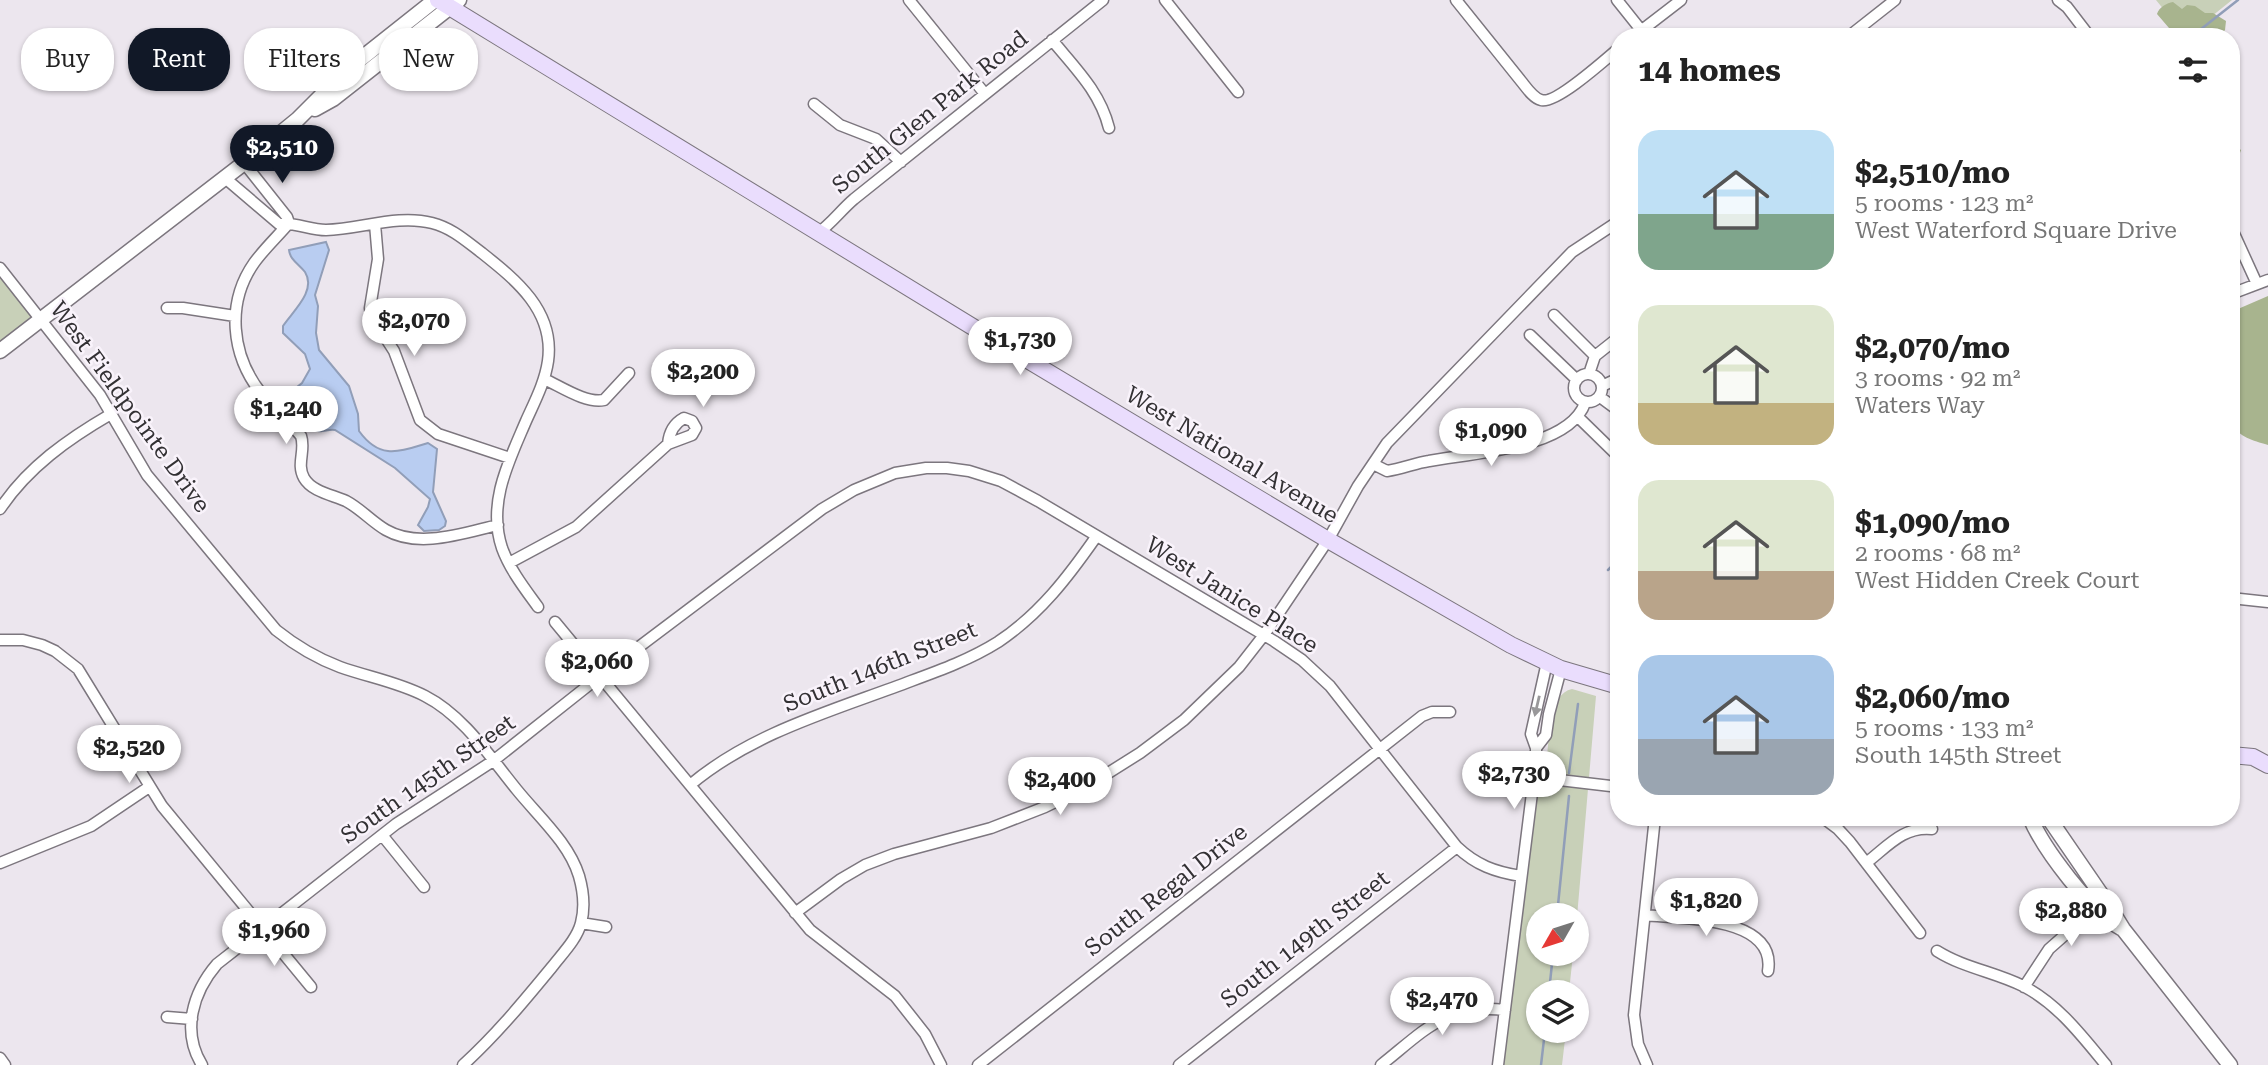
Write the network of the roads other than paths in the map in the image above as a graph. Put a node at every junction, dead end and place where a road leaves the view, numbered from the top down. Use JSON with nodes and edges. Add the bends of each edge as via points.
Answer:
{"nodes":[{"id":1,"x":909,"y":0,"type":"edge"},
{"id":2,"x":1102,"y":0,"type":"edge"},
{"id":3,"x":1165,"y":0,"type":"edge"},
{"id":4,"x":1456,"y":0,"type":"edge"},
{"id":5,"x":1617,"y":0,"type":"edge"},
{"id":6,"x":1681,"y":0,"type":"edge"},
{"id":7,"x":1895,"y":0,"type":"edge"},
{"id":8,"x":2058,"y":0,"type":"edge"},
{"id":9,"x":445,"y":2,"type":"edge"},
{"id":10,"x":1088,"y":5,"type":"edge"},
{"id":11,"x":1633,"y":28,"type":"edge"},
{"id":12,"x":1645,"y":28,"type":"edge"},
{"id":13,"x":1859,"y":28,"type":"edge"},
{"id":14,"x":2083,"y":28,"type":"edge"},
{"id":15,"x":1052,"y":40,"type":"junction"},
{"id":16,"x":1610,"y":55,"type":"edge"},
{"id":17,"x":1238,"y":92,"type":"dead end"},
{"id":18,"x":985,"y":94,"type":"junction"},
{"id":19,"x":814,"y":104,"type":"dead end"},
{"id":20,"x":1110,"y":128,"type":"dead end"},
{"id":21,"x":901,"y":162,"type":"junction"},
{"id":22,"x":244,"y":163,"type":"junction"},
{"id":23,"x":225,"y":178,"type":"junction"},
{"id":24,"x":289,"y":223,"type":"junction"},
{"id":25,"x":375,"y":224,"type":"junction"},
{"id":26,"x":1610,"y":227,"type":"edge"},
{"id":27,"x":818,"y":233,"type":"junction"},
{"id":28,"x":2240,"y":243,"type":"edge"},
{"id":29,"x":0,"y":268,"type":"edge"},
{"id":30,"x":2262,"y":282,"type":"edge"},
{"id":31,"x":2240,"y":290,"type":"edge"},
{"id":32,"x":167,"y":308,"type":"dead end"},
{"id":33,"x":1554,"y":315,"type":"dead end"},
{"id":34,"x":235,"y":316,"type":"junction"},
{"id":35,"x":41,"y":320,"type":"junction"},
{"id":36,"x":1530,"y":335,"type":"dead end"},
{"id":37,"x":1610,"y":344,"type":"edge"},
{"id":38,"x":0,"y":351,"type":"edge"},
{"id":39,"x":1595,"y":356,"type":"junction"},
{"id":40,"x":629,"y":373,"type":"dead end"},
{"id":41,"x":1589,"y":374,"type":"junction"},
{"id":42,"x":544,"y":379,"type":"junction"},
{"id":43,"x":1577,"y":380,"type":"junction"},
{"id":44,"x":1610,"y":384,"type":"edge"},
{"id":45,"x":1601,"y":391,"type":"junction"},
{"id":46,"x":1610,"y":401,"type":"edge"},
{"id":47,"x":1585,"y":403,"type":"junction"},
{"id":48,"x":111,"y":414,"type":"junction"},
{"id":49,"x":1577,"y":418,"type":"junction"},
{"id":50,"x":668,"y":444,"type":"dead end"},
{"id":51,"x":1610,"y":449,"type":"edge"},
{"id":52,"x":510,"y":458,"type":"junction"},
{"id":53,"x":1373,"y":464,"type":"junction"},
{"id":54,"x":935,"y":468,"type":"joint"},
{"id":55,"x":0,"y":509,"type":"edge"},
{"id":56,"x":498,"y":525,"type":"junction"},
{"id":57,"x":1096,"y":537,"type":"junction"},
{"id":58,"x":1328,"y":540,"type":"junction"},
{"id":59,"x":509,"y":563,"type":"junction"},
{"id":60,"x":2240,"y":599,"type":"edge"},
{"id":61,"x":2268,"y":602,"type":"edge"},
{"id":62,"x":538,"y":607,"type":"dead end"},
{"id":63,"x":555,"y":622,"type":"dead end"},
{"id":64,"x":1264,"y":635,"type":"junction"},
{"id":65,"x":0,"y":640,"type":"edge"},
{"id":66,"x":1554,"y":666,"type":"junction"},
{"id":67,"x":599,"y":677,"type":"junction"},
{"id":68,"x":1610,"y":683,"type":"edge"},
{"id":69,"x":1450,"y":712,"type":"dead end"},
{"id":70,"x":1380,"y":749,"type":"junction"},
{"id":71,"x":2260,"y":754,"type":"edge"},
{"id":72,"x":2240,"y":755,"type":"edge"},
{"id":73,"x":493,"y":761,"type":"junction"},
{"id":74,"x":2268,"y":765,"type":"edge"},
{"id":75,"x":1534,"y":777,"type":"junction"},
{"id":76,"x":690,"y":785,"type":"junction"},
{"id":77,"x":1610,"y":786,"type":"edge"},
{"id":78,"x":149,"y":787,"type":"junction"},
{"id":79,"x":1654,"y":826,"type":"edge"},
{"id":80,"x":1834,"y":826,"type":"edge"},
{"id":81,"x":2035,"y":826,"type":"edge"},
{"id":82,"x":2053,"y":826,"type":"edge"},
{"id":83,"x":1932,"y":829,"type":"dead end"},
{"id":84,"x":382,"y":835,"type":"junction"},
{"id":85,"x":1457,"y":847,"type":"junction"},
{"id":86,"x":0,"y":863,"type":"edge"},
{"id":87,"x":1866,"y":863,"type":"junction"},
{"id":88,"x":1521,"y":876,"type":"junction"},
{"id":89,"x":424,"y":887,"type":"dead end"},
{"id":90,"x":2100,"y":904,"type":"junction"},
{"id":91,"x":795,"y":914,"type":"junction"},
{"id":92,"x":1645,"y":915,"type":"junction"},
{"id":93,"x":581,"y":923,"type":"junction"},
{"id":94,"x":607,"y":927,"type":"dead end"},
{"id":95,"x":262,"y":928,"type":"junction"},
{"id":96,"x":1920,"y":933,"type":"dead end"},
{"id":97,"x":1937,"y":951,"type":"dead end"},
{"id":98,"x":1768,"y":971,"type":"dead end"},
{"id":99,"x":311,"y":987,"type":"dead end"},
{"id":100,"x":2025,"y":987,"type":"junction"},
{"id":101,"x":1505,"y":1010,"type":"junction"},
{"id":102,"x":167,"y":1017,"type":"dead end"},
{"id":103,"x":192,"y":1019,"type":"junction"},
{"id":104,"x":0,"y":1058,"type":"edge"},
{"id":105,"x":5,"y":1065,"type":"edge"},
{"id":106,"x":202,"y":1065,"type":"edge"},
{"id":107,"x":463,"y":1065,"type":"edge"},
{"id":108,"x":941,"y":1065,"type":"edge"},
{"id":109,"x":978,"y":1065,"type":"edge"},
{"id":110,"x":1179,"y":1065,"type":"edge"},
{"id":111,"x":1381,"y":1065,"type":"edge"},
{"id":112,"x":1498,"y":1065,"type":"edge"},
{"id":113,"x":1647,"y":1065,"type":"edge"},
{"id":114,"x":2106,"y":1065,"type":"edge"},
{"id":115,"x":2230,"y":1065,"type":"edge"}],
"edges":[{"from":1,"to":18,"type":"street"},
{"from":2,"to":10,"type":"street","name":"South Glen Park Road"},
{"from":3,"to":17,"type":"street"},
{"from":4,"to":16,"type":"street","via":[[1538,99],[1546,101],[1561,94]]},
{"from":5,"to":11,"type":"street"},
{"from":6,"to":12,"type":"street"},
{"from":7,"to":13,"type":"street"},
{"from":8,"to":14,"type":"street"},
{"from":9,"to":22,"type":"street","via":[[333,99],[298,119]]},
{"from":9,"to":27,"type":"main road","name":"West National Avenue"},
{"from":10,"to":15,"type":"street","name":"South Glen Park Road"},
{"from":15,"to":18,"type":"street","name":"South Glen Park Road"},
{"from":15,"to":20,"type":"street","via":[[1095,93]]},
{"from":18,"to":21,"type":"street","name":"South Glen Park Road"},
{"from":19,"to":21,"type":"street","via":[[840,125],[876,139]]},
{"from":21,"to":27,"type":"street","name":"South Glen Park Road"},
{"from":22,"to":23,"type":"street"},
{"from":22,"to":24,"type":"street"},
{"from":23,"to":24,"type":"street","via":[[273,220]]},
{"from":23,"to":35,"type":"street"},
{"from":24,"to":25,"type":"street","via":[[325,230]]},
{"from":24,"to":34,"type":"street","via":[[246,276]]},
{"from":25,"to":42,"type":"street","via":[[404,220],[440,225],[512,277],[541,316],[548,351]]},
{"from":25,"to":52,"type":"street","via":[[378,259],[371,315],[400,364],[416,414],[438,434]]},
{"from":26,"to":53,"type":"street","via":[[1572,251],[1387,443]]},
{"from":27,"to":58,"type":"main road","name":"West National Avenue"},
{"from":28,"to":30,"type":"street"},
{"from":29,"to":35,"type":"street","name":"West Fieldpointe Drive"},
{"from":30,"to":31,"type":"street"},
{"from":32,"to":34,"type":"street"},
{"from":33,"to":39,"type":"street"},
{"from":34,"to":56,"type":"street","via":[[237,342],[249,376],[301,436],[301,472],[307,483],[406,537],[431,538]]},
{"from":35,"to":38,"type":"street"},
{"from":35,"to":48,"type":"street","name":"West Fieldpointe Drive"},
{"from":36,"to":43,"type":"street"},
{"from":37,"to":39,"type":"street"},
{"from":39,"to":41,"type":"street"},
{"from":40,"to":42,"type":"street","via":[[600,401]]},
{"from":41,"to":43,"type":"street"},
{"from":41,"to":45,"type":"street","via":[[1598,378]]},
{"from":42,"to":52,"type":"street"},
{"from":43,"to":47,"type":"street","via":[[1575,394]]},
{"from":44,"to":45,"type":"street"},
{"from":45,"to":46,"type":"street"},
{"from":45,"to":47,"type":"street","via":[[1595,402]]},
{"from":47,"to":49,"type":"street"},
{"from":48,"to":55,"type":"street","via":[[40,461]]},
{"from":48,"to":73,"type":"street","name":"West Fieldpointe Drive","via":[[147,475],[276,630],[322,660],[425,696],[456,719]]},
{"from":49,"to":51,"type":"street"},
{"from":49,"to":53,"type":"street","via":[[1544,438],[1509,449],[1387,471]]},
{"from":50,"to":59,"type":"street","via":[[576,527]]},
{"from":52,"to":56,"type":"street","via":[[499,493]]},
{"from":53,"to":58,"type":"street"},
{"from":54,"to":57,"type":"street","name":"West Janice Place","via":[[969,471],[1001,481]]},
{"from":54,"to":67,"type":"street","name":"South 145th Street","via":[[895,473],[838,499]]},
{"from":56,"to":59,"type":"street"},
{"from":57,"to":64,"type":"street","name":"West Janice Place"},
{"from":57,"to":76,"type":"street","name":"South 146th Street","via":[[1050,599],[990,647],[761,738]]},
{"from":58,"to":64,"type":"street"},
{"from":58,"to":66,"type":"main road","name":"West National Avenue"},
{"from":59,"to":62,"type":"street"},
{"from":60,"to":61,"type":"street"},
{"from":63,"to":67,"type":"street"},
{"from":64,"to":70,"type":"street","name":"West Janice Place","via":[[1318,674]]},
{"from":64,"to":91,"type":"street","via":[[1213,694],[1118,768],[1030,814],[865,865]]},
{"from":65,"to":78,"type":"street","via":[[42,645],[78,669]]},
{"from":66,"to":68,"type":"main road","name":"West National Avenue"},
{"from":66,"to":75,"type":"street","via":[[1531,734],[1536,748]]},
{"from":67,"to":73,"type":"street","name":"South 145th Street"},
{"from":67,"to":76,"type":"street"},
{"from":69,"to":70,"type":"street","name":"South Regal Drive","via":[[1428,713]]},
{"from":70,"to":85,"type":"street","name":"West Janice Place"},
{"from":70,"to":109,"type":"street","name":"South Regal Drive"},
{"from":71,"to":72,"type":"main road"},
{"from":71,"to":74,"type":"main road"},
{"from":73,"to":84,"type":"street","name":"South 145th Street"},
{"from":73,"to":93,"type":"street","name":"West Fieldpointe Drive","via":[[573,862],[582,887]]},
{"from":75,"to":77,"type":"street"},
{"from":75,"to":88,"type":"street"},
{"from":76,"to":91,"type":"street"},
{"from":78,"to":86,"type":"street","via":[[91,826]]},
{"from":78,"to":95,"type":"street"},
{"from":79,"to":92,"type":"street"},
{"from":80,"to":87,"type":"street"},
{"from":81,"to":90,"type":"street","via":[[2052,855]]},
{"from":82,"to":90,"type":"street"},
{"from":83,"to":87,"type":"street","via":[[1909,830]]},
{"from":84,"to":89,"type":"street"},
{"from":84,"to":95,"type":"street","name":"South 145th Street"},
{"from":85,"to":88,"type":"street","name":"West Janice Place","via":[[1490,869]]},
{"from":85,"to":110,"type":"street","name":"South 149th Street"},
{"from":87,"to":96,"type":"street"},
{"from":88,"to":101,"type":"street"},
{"from":90,"to":100,"type":"street","via":[[2049,948]]},
{"from":90,"to":115,"type":"street","via":[[2105,918],[2123,929]]},
{"from":91,"to":108,"type":"street","via":[[825,944],[895,996],[925,1034]]},
{"from":92,"to":98,"type":"street","via":[[1719,923],[1750,933],[1768,953]]},
{"from":92,"to":113,"type":"street","via":[[1634,1015]]},
{"from":93,"to":94,"type":"street"},
{"from":93,"to":107,"type":"street","via":[[513,1014]]},
{"from":95,"to":99,"type":"street"},
{"from":95,"to":103,"type":"street","name":"South 145th Street","via":[[207,976],[195,999]]},
{"from":97,"to":100,"type":"street"},
{"from":100,"to":114,"type":"street","via":[[2057,1010]]},
{"from":101,"to":111,"type":"street","via":[[1476,1008],[1448,1015]]},
{"from":101,"to":112,"type":"street"},
{"from":102,"to":103,"type":"street"},
{"from":103,"to":106,"type":"street","via":[[194,1048]]},
{"from":104,"to":105,"type":"street"}]}
